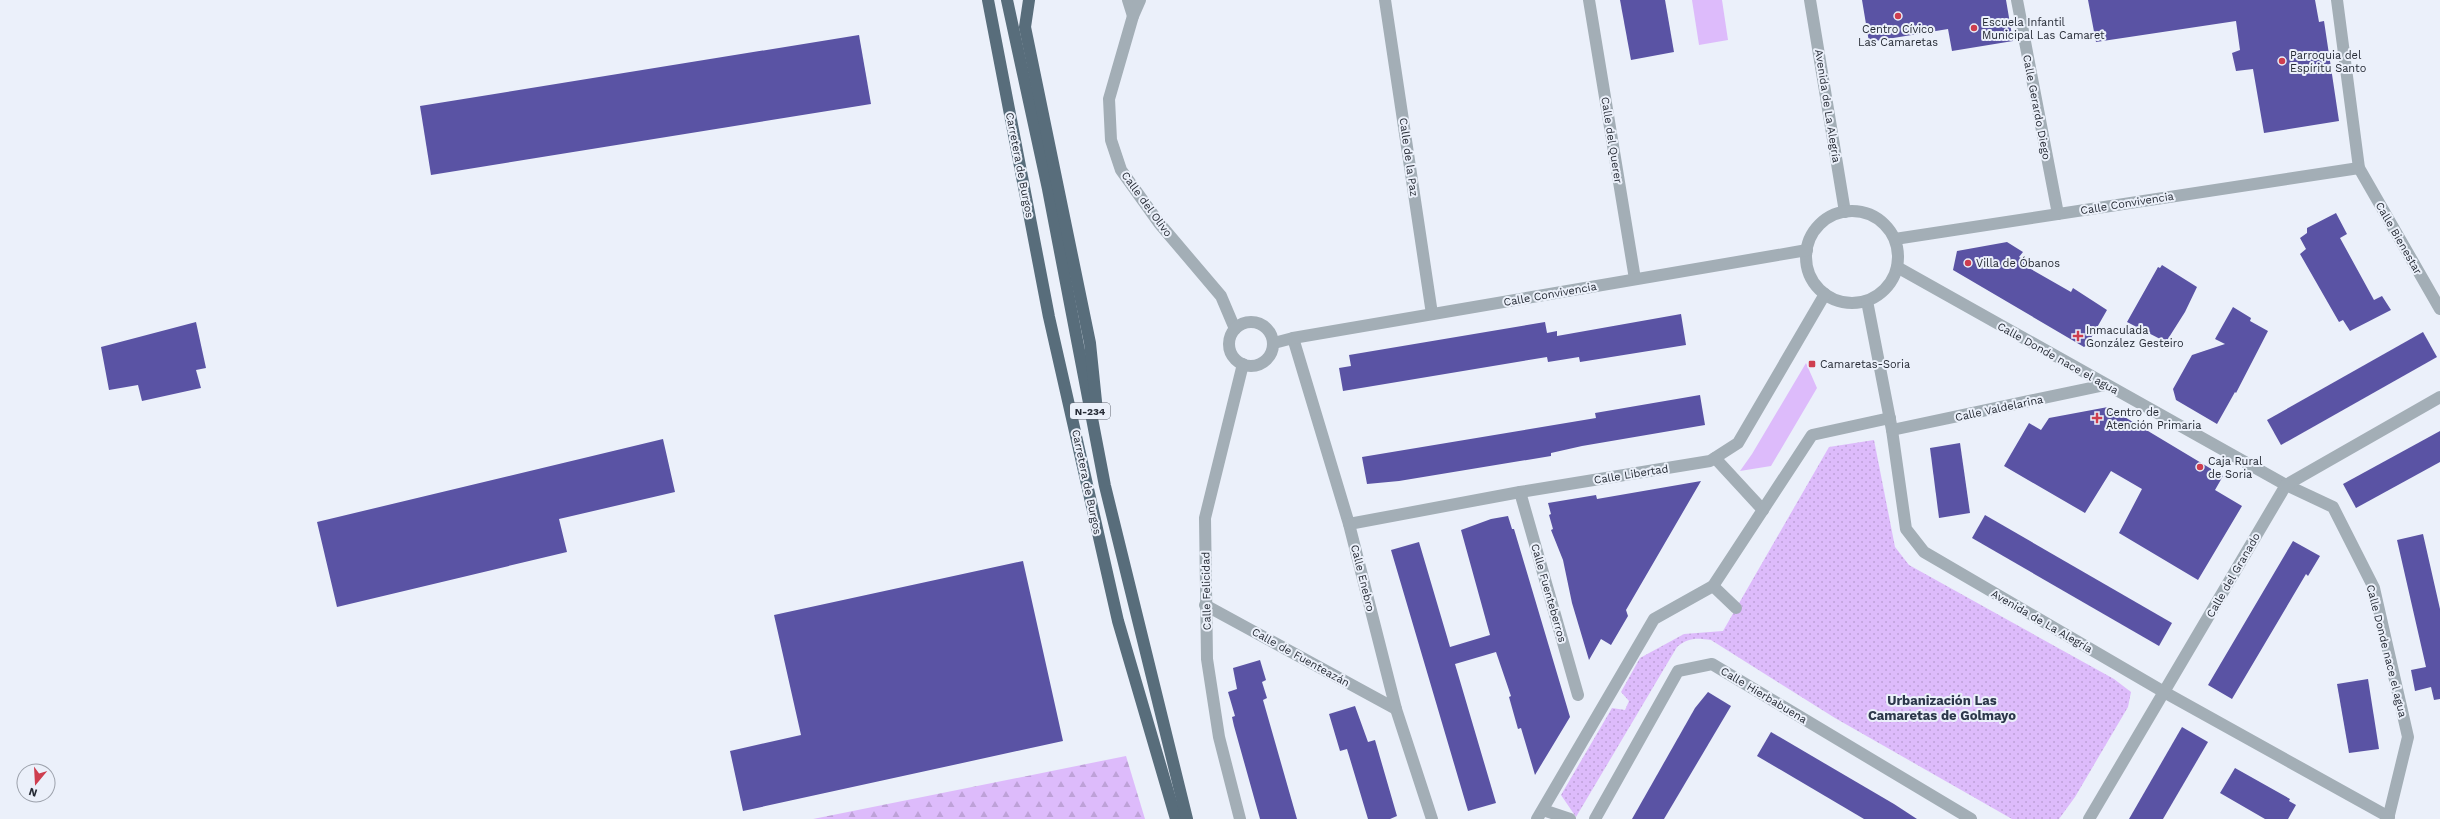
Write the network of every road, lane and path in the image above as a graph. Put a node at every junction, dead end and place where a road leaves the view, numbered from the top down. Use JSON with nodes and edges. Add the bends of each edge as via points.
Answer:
{"nodes":[{"id":1,"x":988,"y":0,"type":"edge"},
{"id":2,"x":1006,"y":0,"type":"edge"},
{"id":3,"x":1029,"y":0,"type":"edge"},
{"id":4,"x":1128,"y":0,"type":"edge"},
{"id":5,"x":1140,"y":0,"type":"edge"},
{"id":6,"x":1385,"y":0,"type":"edge"},
{"id":7,"x":1589,"y":0,"type":"edge"},
{"id":8,"x":1810,"y":0,"type":"edge"},
{"id":9,"x":2017,"y":0,"type":"edge"},
{"id":10,"x":2337,"y":0,"type":"edge"},
{"id":11,"x":1133,"y":16,"type":"junction"},
{"id":12,"x":2359,"y":168,"type":"junction"},
{"id":13,"x":1845,"y":212,"type":"junction"},
{"id":14,"x":2058,"y":214,"type":"junction"},
{"id":15,"x":1895,"y":239,"type":"junction"},
{"id":16,"x":1807,"y":250,"type":"junction"},
{"id":17,"x":1897,"y":267,"type":"junction"},
{"id":18,"x":1635,"y":279,"type":"junction"},
{"id":19,"x":1825,"y":294,"type":"junction"},
{"id":20,"x":1867,"y":301,"type":"junction"},
{"id":21,"x":2440,"y":309,"type":"edge"},
{"id":22,"x":1432,"y":314,"type":"junction"},
{"id":23,"x":1235,"y":329,"type":"junction"},
{"id":24,"x":1293,"y":338,"type":"junction"},
{"id":25,"x":1274,"y":343,"type":"junction"},
{"id":26,"x":1244,"y":364,"type":"junction"},
{"id":27,"x":2105,"y":385,"type":"junction"},
{"id":28,"x":2440,"y":397,"type":"edge"},
{"id":29,"x":1890,"y":418,"type":"junction"},
{"id":30,"x":1892,"y":430,"type":"junction"},
{"id":31,"x":1715,"y":458,"type":"junction"},
{"id":32,"x":2286,"y":485,"type":"junction"},
{"id":33,"x":1105,"y":486,"type":"junction"},
{"id":34,"x":1520,"y":492,"type":"junction"},
{"id":35,"x":1763,"y":510,"type":"junction"},
{"id":36,"x":1349,"y":524,"type":"junction"},
{"id":37,"x":1713,"y":586,"type":"junction"},
{"id":38,"x":1205,"y":605,"type":"junction"},
{"id":39,"x":1736,"y":608,"type":"dead end"},
{"id":40,"x":2164,"y":692,"type":"junction"},
{"id":41,"x":1578,"y":695,"type":"dead end"},
{"id":42,"x":1396,"y":709,"type":"junction"},
{"id":43,"x":1540,"y":814,"type":"edge"},
{"id":44,"x":2388,"y":818,"type":"edge"},
{"id":45,"x":1176,"y":819,"type":"edge"},
{"id":46,"x":1188,"y":819,"type":"edge"},
{"id":47,"x":1240,"y":819,"type":"edge"},
{"id":48,"x":1432,"y":819,"type":"edge"},
{"id":49,"x":1570,"y":819,"type":"edge"},
{"id":50,"x":1595,"y":819,"type":"edge"},
{"id":51,"x":1971,"y":819,"type":"edge"},
{"id":52,"x":2089,"y":819,"type":"edge"}],
"edges":[{"from":1,"to":45,"type":"highway","name":"Carretera de Burgos","number":"N-234","via":[[1049,317],[1116,613]]},
{"from":2,"to":33,"type":"highway","name":"Carretera de Burgos","number":"N-234","via":[[1048,189]]},
{"from":3,"to":33,"type":"highway","via":[[1025,27],[1090,342]]},
{"from":4,"to":11,"type":"street"},
{"from":5,"to":11,"type":"street","name":"Calle del Olivo"},
{"from":6,"to":22,"type":"street","name":"Calle de la Paz"},
{"from":7,"to":18,"type":"street","name":"Calle del Querer"},
{"from":8,"to":13,"type":"street","name":"Avenida de La Alegría"},
{"from":9,"to":14,"type":"street","name":"Calle Gerardo Diego"},
{"from":10,"to":12,"type":"street"},
{"from":11,"to":23,"type":"street","name":"Calle del Olivo","via":[[1109,100],[1114,147],[1121,170],[1159,223],[1220,296]]},
{"from":12,"to":14,"type":"street","name":"Calle Convivencia"},
{"from":12,"to":21,"type":"street","name":"Calle Bienestar"},
{"from":13,"to":15,"type":"street","via":[[1860,212],[1875,217],[1886,226]]},
{"from":13,"to":16,"type":"street","via":[[1831,216],[1820,224],[1811,236]]},
{"from":14,"to":15,"type":"street","name":"Calle Convivencia"},
{"from":15,"to":17,"type":"street"},
{"from":16,"to":18,"type":"street","name":"Calle Convivencia"},
{"from":16,"to":19,"type":"street","via":[[1809,274]]},
{"from":17,"to":20,"type":"street","via":[[1891,282],[1884,290]]},
{"from":17,"to":27,"type":"street","name":"Calle Donde nace el agua"},
{"from":18,"to":22,"type":"street","name":"Calle Convivencia"},
{"from":19,"to":20,"type":"street","via":[[1838,301]]},
{"from":19,"to":31,"type":"street","name":"Calle Libertad","via":[[1738,442]]},
{"from":20,"to":29,"type":"street","name":"Avenida de La Alegría"},
{"from":22,"to":24,"type":"street","name":"Calle Convivencia"},
{"from":23,"to":25,"type":"street","via":[[1242,323],[1259,323],[1267,328]]},
{"from":23,"to":26,"type":"street","via":[[1229,341],[1230,349]]},
{"from":24,"to":25,"type":"street","name":"Calle Convivencia"},
{"from":24,"to":36,"type":"street","name":"Calle Enebro"},
{"from":25,"to":26,"type":"street","via":[[1270,356],[1264,362],[1251,366]]},
{"from":26,"to":38,"type":"street","name":"Calle Felicidad","via":[[1205,518]]},
{"from":27,"to":30,"type":"street","name":"Calle Valdelarina"},
{"from":27,"to":32,"type":"street","name":"Calle Donde nace el agua"},
{"from":28,"to":32,"type":"street","name":"Calle del Granado"},
{"from":29,"to":30,"type":"street","name":"Avenida de La Alegría"},
{"from":29,"to":35,"type":"street","via":[[1812,435]]},
{"from":30,"to":40,"type":"street","name":"Avenida de La Alegría","via":[[1906,529],[1924,552]]},
{"from":31,"to":34,"type":"street","name":"Calle Libertad","via":[[1710,461]]},
{"from":31,"to":35,"type":"street"},
{"from":32,"to":40,"type":"street","name":"Calle del Granado"},
{"from":32,"to":44,"type":"street","name":"Calle Donde nace el agua","via":[[2333,507],[2374,588],[2408,737]]},
{"from":33,"to":46,"type":"highway","name":"Carretera de Burgos","number":"N-234"},
{"from":34,"to":36,"type":"street","name":"Calle Libertad"},
{"from":34,"to":41,"type":"street","name":"Calle Fuenteberros"},
{"from":35,"to":37,"type":"street"},
{"from":36,"to":42,"type":"street","name":"Calle Enebro"},
{"from":37,"to":39,"type":"street"},
{"from":37,"to":43,"type":"street","via":[[1654,619]]},
{"from":38,"to":42,"type":"street","name":"Calle de Fuenteazán"},
{"from":38,"to":47,"type":"street","name":"Calle Felicidad","via":[[1207,659],[1219,737]]},
{"from":40,"to":44,"type":"street","name":"Avenida de La Alegría"},
{"from":40,"to":52,"type":"street","name":"Calle del Granado"},
{"from":42,"to":48,"type":"street","name":"Calle Enebro"},
{"from":43,"to":49,"type":"street"},
{"from":50,"to":51,"type":"street","name":"Calle Hierbabuena","via":[[1678,671],[1712,664]]}]}
